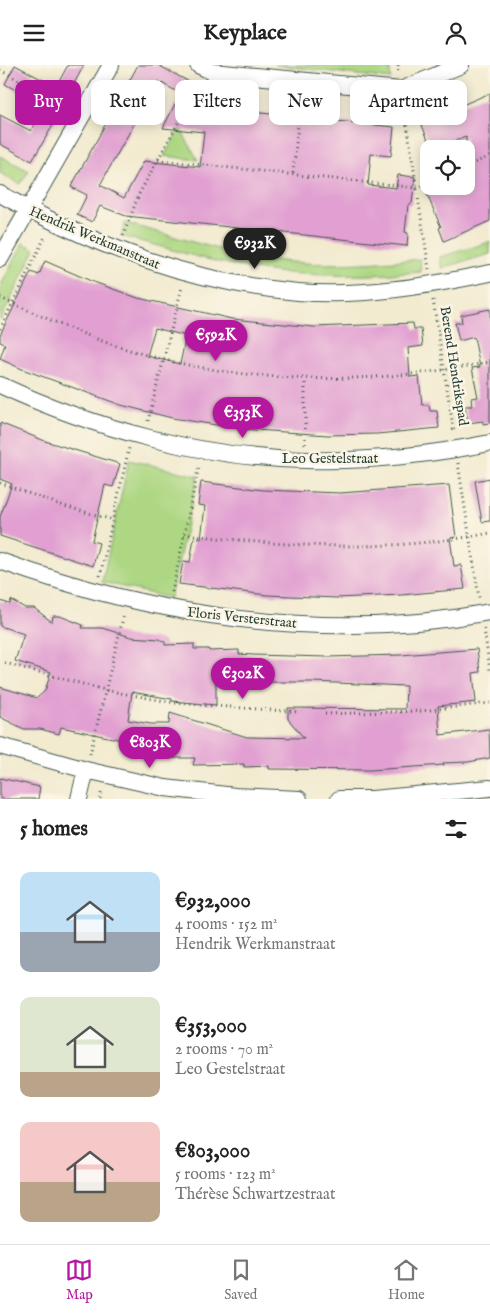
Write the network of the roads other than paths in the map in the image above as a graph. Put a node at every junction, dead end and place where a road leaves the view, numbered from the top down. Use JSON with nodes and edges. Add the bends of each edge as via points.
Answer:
{"nodes":[{"id":1,"x":111,"y":65,"type":"edge"},
{"id":2,"x":461,"y":65,"type":"edge"},
{"id":3,"x":203,"y":67,"type":"edge"},
{"id":4,"x":0,"y":194,"type":"edge"},
{"id":5,"x":28,"y":209,"type":"junction"},
{"id":6,"x":0,"y":259,"type":"edge"},
{"id":7,"x":490,"y":273,"type":"edge"},
{"id":8,"x":0,"y":385,"type":"edge"},
{"id":9,"x":490,"y":443,"type":"edge"},
{"id":10,"x":0,"y":561,"type":"edge"},
{"id":11,"x":486,"y":613,"type":"edge"},
{"id":12,"x":0,"y":746,"type":"edge"},
{"id":13,"x":86,"y":770,"type":"junction"},
{"id":14,"x":490,"y":788,"type":"edge"},
{"id":15,"x":235,"y":797,"type":"edge"},
{"id":16,"x":79,"y":799,"type":"edge"},
{"id":17,"x":299,"y":799,"type":"edge"},
{"id":18,"x":339,"y":799,"type":"edge"},
{"id":19,"x":372,"y":799,"type":"edge"}],
"edges":[{"from":1,"to":5,"type":"street"},
{"from":2,"to":3,"type":"street","via":[[401,90]]},
{"from":4,"to":5,"type":"street","name":"Hendrik Werkmanstraat"},
{"from":5,"to":6,"type":"street"},
{"from":5,"to":7,"type":"street","name":"Hendrik Werkmanstraat","via":[[117,250],[186,273],[235,284],[299,292],[357,292],[431,285]]},
{"from":8,"to":9,"type":"street","name":"Leo Gestelstraat","via":[[138,434],[245,455],[304,460],[401,457]]},
{"from":10,"to":11,"type":"street","name":"Floris Versterstraat","via":[[46,578],[96,591],[212,616],[335,625],[408,622]]},
{"from":12,"to":13,"type":"street"},
{"from":13,"to":15,"type":"street","via":[[165,788]]},
{"from":13,"to":16,"type":"street"},
{"from":14,"to":19,"type":"street"},
{"from":15,"to":17,"type":"street"},
{"from":18,"to":19,"type":"street"}]}
